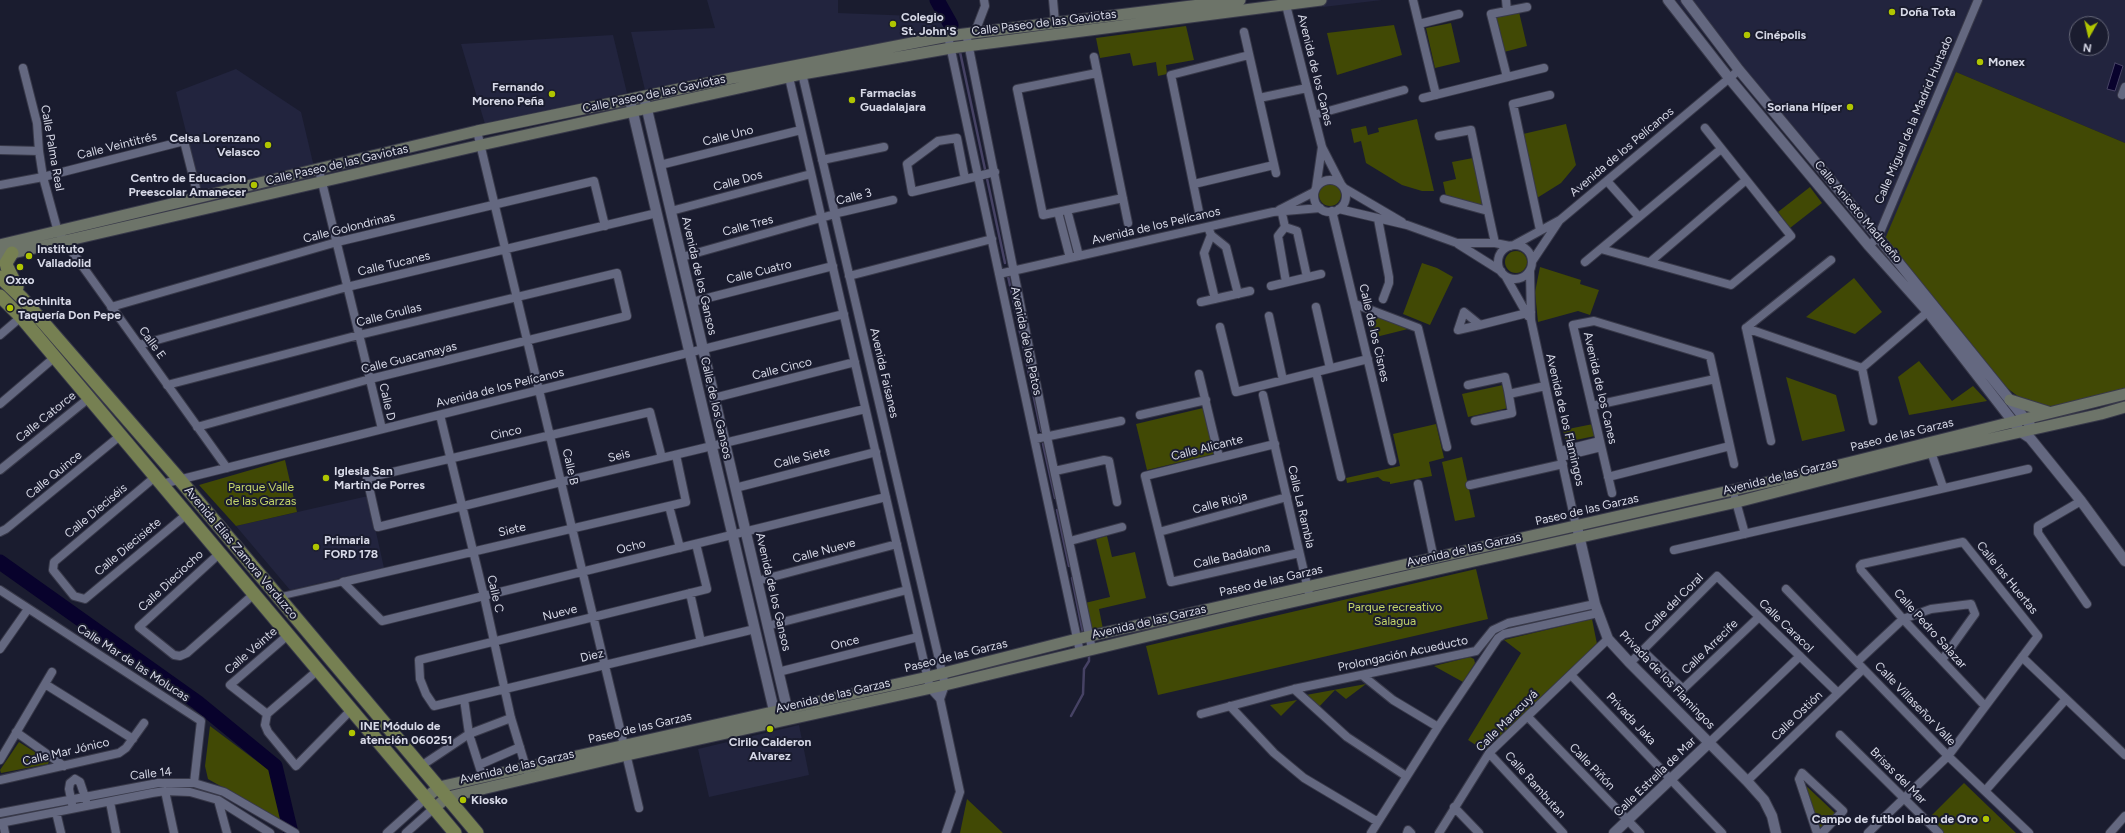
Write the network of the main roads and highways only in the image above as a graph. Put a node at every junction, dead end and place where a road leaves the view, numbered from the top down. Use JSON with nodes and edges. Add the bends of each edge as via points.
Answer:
{"nodes":[{"id":1,"x":1240,"y":0,"type":"edge"},
{"id":2,"x":1321,"y":0,"type":"edge"},
{"id":3,"x":1227,"y":1,"type":"edge"},
{"id":4,"x":1285,"y":2,"type":"edge"},
{"id":5,"x":801,"y":70,"type":"junction"},
{"id":6,"x":788,"y":73,"type":"junction"},
{"id":7,"x":61,"y":236,"type":"junction"},
{"id":8,"x":0,"y":244,"type":"edge"},
{"id":9,"x":6,"y":254,"type":"edge"},
{"id":10,"x":0,"y":277,"type":"edge"},
{"id":11,"x":0,"y":296,"type":"edge"},
{"id":12,"x":22,"y":298,"type":"junction"},
{"id":13,"x":2125,"y":394,"type":"edge"},
{"id":14,"x":2010,"y":400,"type":"road end"},
{"id":15,"x":2125,"y":407,"type":"edge"},
{"id":16,"x":2049,"y":413,"type":"junction"},
{"id":17,"x":929,"y":682,"type":"junction"},
{"id":18,"x":527,"y":772,"type":"junction"},
{"id":19,"x":444,"y":792,"type":"junction"},
{"id":20,"x":430,"y":803,"type":"junction"},
{"id":21,"x":455,"y":833,"type":"edge"},
{"id":22,"x":477,"y":833,"type":"edge"}],
"edges":[{"from":1,"to":3,"type":"main road","name":"Calle Paseo de las Gaviotas"},
{"from":2,"to":4,"type":"main road","name":"Calle Paseo de las Gaviotas"},
{"from":3,"to":5,"type":"main road","name":"Calle Paseo de las Gaviotas","via":[[948,36]]},
{"from":4,"to":5,"type":"main road","name":"Calle Paseo de las Gaviotas"},
{"from":5,"to":6,"type":"main road","name":"Calle Paseo de las Gaviotas"},
{"from":6,"to":7,"type":"main road","name":"Calle Paseo de las Gaviotas","via":[[647,109],[322,182]]},
{"from":6,"to":7,"type":"main road","name":"Calle Paseo de las Gaviotas","via":[[644,97],[477,131],[320,170],[198,196]]},
{"from":7,"to":8,"type":"main road","name":"Calle Paseo de las Gaviotas"},
{"from":7,"to":9,"type":"main road","name":"Calle Paseo de las Gaviotas"},
{"from":9,"to":12,"type":"main road","via":[[7,267]]},
{"from":10,"to":12,"type":"main road","name":"Avenida Elías Zamora Verduzco"},
{"from":11,"to":20,"type":"main road","name":"Avenida Elías Zamora Verduzco","via":[[55,357]]},
{"from":12,"to":19,"type":"main road","name":"Avenida Elías Zamora Verduzco"},
{"from":13,"to":16,"type":"main road","name":"Paseo de las Garzas"},
{"from":14,"to":16,"type":"main road"},
{"from":15,"to":17,"type":"main road","name":"Avenida de las Garzas","via":[[2027,432],[1931,452],[1737,502],[1310,598],[945,685]]},
{"from":16,"to":17,"type":"main road","name":"Paseo de las Garzas","via":[[1733,490],[1077,639],[942,673]]},
{"from":17,"to":18,"type":"main road","name":"Avenida de las Garzas"},
{"from":18,"to":19,"type":"main road","name":"Avenida de las Garzas"},
{"from":18,"to":19,"type":"main road","via":[[483,778]]},
{"from":19,"to":20,"type":"main road"},
{"from":19,"to":22,"type":"main road","name":"Avenida Elías Zamora Verduzco"},
{"from":20,"to":21,"type":"main road","name":"Avenida Elías Zamora Verduzco"}]}
